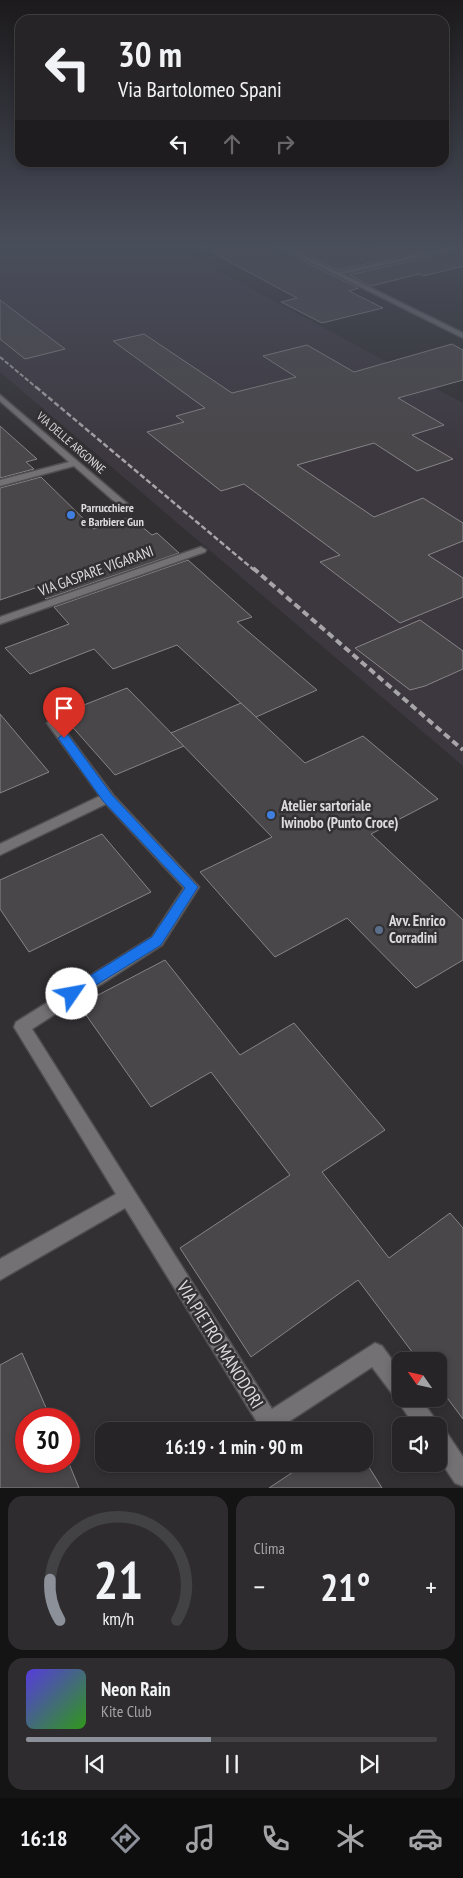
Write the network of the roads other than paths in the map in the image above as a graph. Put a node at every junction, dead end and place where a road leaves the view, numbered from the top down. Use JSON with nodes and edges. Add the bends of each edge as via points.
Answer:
{"nodes":[{"id":1,"x":421,"y":315,"type":"edge"},
{"id":2,"x":463,"y":336,"type":"edge"},
{"id":3,"x":0,"y":397,"type":"edge"},
{"id":4,"x":75,"y":463,"type":"junction"},
{"id":5,"x":0,"y":483,"type":"edge"},
{"id":6,"x":126,"y":508,"type":"dead end"},
{"id":7,"x":201,"y":550,"type":"dead end"},
{"id":8,"x":0,"y":621,"type":"edge"},
{"id":9,"x":53,"y":722,"type":"dead end"},
{"id":10,"x":108,"y":798,"type":"junction"},
{"id":11,"x":0,"y":850,"type":"edge"},
{"id":12,"x":126,"y":1197,"type":"junction"},
{"id":13,"x":0,"y":1270,"type":"edge"},
{"id":14,"x":392,"y":1376,"type":"edge"},
{"id":15,"x":447,"y":1452,"type":"edge"},
{"id":16,"x":463,"y":1475,"type":"edge"}],
"edges":[{"from":1,"to":2,"type":"street"},
{"from":3,"to":4,"type":"street","name":"VIA DELLE ARGONNE"},
{"from":4,"to":5,"type":"street"},
{"from":4,"to":6,"type":"street","name":"VIA DELLE ARGONNE"},
{"from":7,"to":8,"type":"street","name":"VIA GASPARE VIGARANI"},
{"from":9,"to":10,"type":"street"},
{"from":10,"to":11,"type":"street"},
{"from":10,"to":12,"type":"street","name":"VIA PIETRO MANODORI","via":[[192,887],[157,941],[22,1026]]},
{"from":12,"to":13,"type":"street"},
{"from":12,"to":14,"type":"street","name":"VIA PIETRO MANODORI","via":[[269,1423],[375,1352]]},
{"from":15,"to":16,"type":"street"}]}
